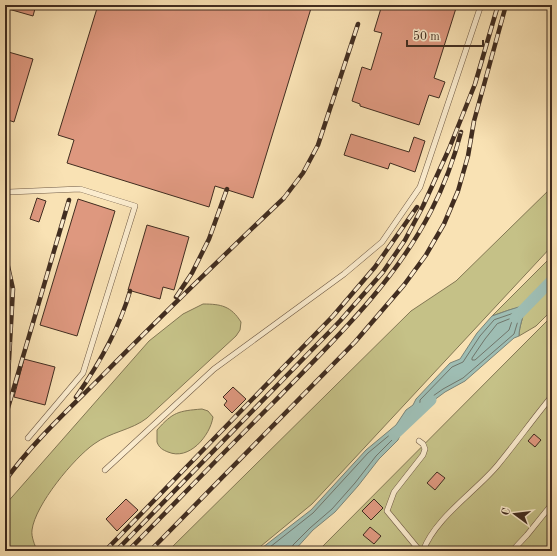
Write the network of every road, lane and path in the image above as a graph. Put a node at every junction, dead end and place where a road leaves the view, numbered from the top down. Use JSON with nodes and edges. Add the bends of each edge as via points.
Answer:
{"nodes":[{"id":1,"x":481,"y":5,"type":"edge"},
{"id":2,"x":5,"y":189,"type":"edge"},
{"id":3,"x":552,"y":396,"type":"edge"},
{"id":4,"x":28,"y":438,"type":"dead end"},
{"id":5,"x":419,"y":441,"type":"dead end"},
{"id":6,"x":105,"y":470,"type":"dead end"},
{"id":7,"x":552,"y":504,"type":"edge"},
{"id":8,"x":420,"y":551,"type":"edge"},
{"id":9,"x":423,"y":551,"type":"edge"},
{"id":10,"x":512,"y":551,"type":"edge"}],
"edges":[{"from":1,"to":6,"type":"lane","via":[[420,187],[382,242],[344,274],[214,369]]},
{"from":2,"to":4,"type":"lane","via":[[8,192],[80,189],[135,206],[83,373]]},
{"from":3,"to":9,"type":"lane","via":[[496,467],[448,514],[426,542]]},
{"from":5,"to":8,"type":"lane","via":[[425,449],[394,492],[387,511]]},
{"from":7,"to":10,"type":"lane"}]}
